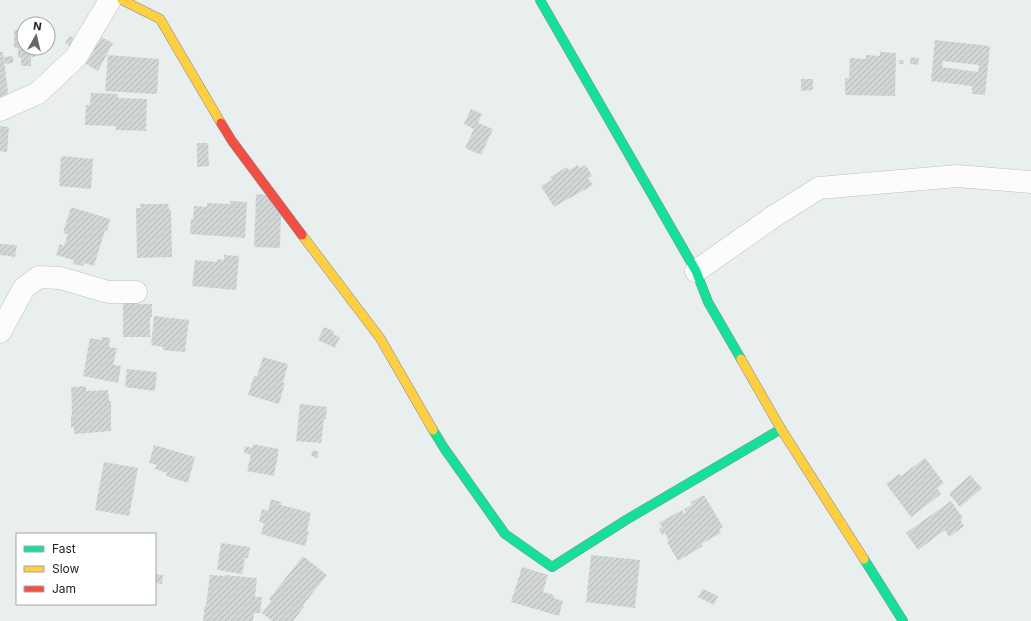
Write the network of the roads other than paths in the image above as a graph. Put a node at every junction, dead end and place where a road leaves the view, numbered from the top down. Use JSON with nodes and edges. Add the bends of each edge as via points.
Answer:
{"nodes":[{"id":1,"x":110,"y":0,"type":"edge"},
{"id":2,"x":122,"y":0,"type":"edge"},
{"id":3,"x":540,"y":0,"type":"edge"},
{"id":4,"x":0,"y":110,"type":"edge"},
{"id":5,"x":1031,"y":182,"type":"edge"},
{"id":6,"x":696,"y":271,"type":"junction"},
{"id":7,"x":136,"y":292,"type":"dead end"},
{"id":8,"x":0,"y":332,"type":"edge"},
{"id":9,"x":780,"y":429,"type":"junction"},
{"id":10,"x":903,"y":621,"type":"edge"}],
"edges":[{"from":1,"to":4,"type":"street","via":[[76,57],[38,93]]},
{"from":2,"to":9,"type":"street","via":[[160,19],[232,141],[380,338],[444,448],[505,534],[552,567]]},
{"from":3,"to":6,"type":"street"},
{"from":5,"to":6,"type":"street","via":[[957,176],[819,188]]},
{"from":6,"to":9,"type":"street","via":[[708,302]]},
{"from":7,"to":8,"type":"street","via":[[108,292],[60,278],[39,277],[24,288]]},
{"from":9,"to":10,"type":"street"}]}
